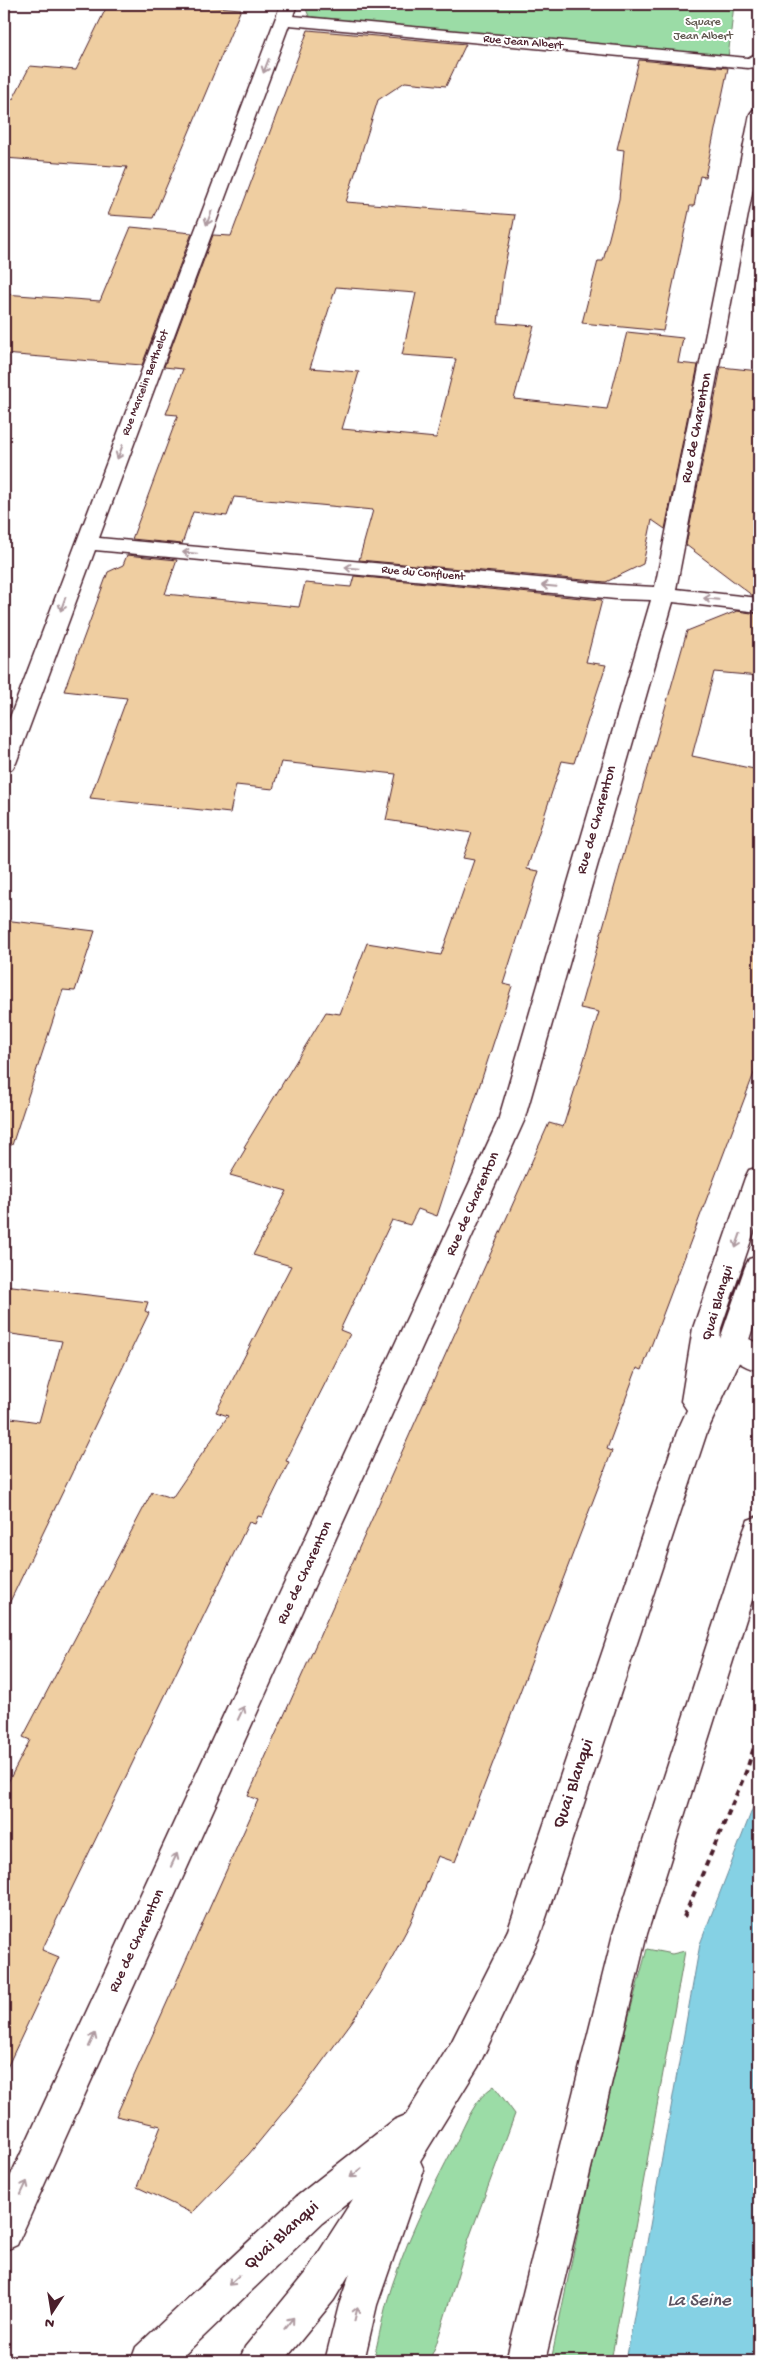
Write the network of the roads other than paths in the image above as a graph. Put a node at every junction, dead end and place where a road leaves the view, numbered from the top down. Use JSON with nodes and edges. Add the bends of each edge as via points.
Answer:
{"nodes":[{"id":1,"x":286,"y":12,"type":"edge"},
{"id":2,"x":759,"y":56,"type":"edge"},
{"id":3,"x":759,"y":114,"type":"edge"},
{"id":4,"x":86,"y":543,"type":"junction"},
{"id":5,"x":664,"y":594,"type":"junction"},
{"id":6,"x":759,"y":605,"type":"edge"},
{"id":7,"x":6,"y":750,"type":"edge"},
{"id":8,"x":759,"y":1178,"type":"edge"},
{"id":9,"x":759,"y":1267,"type":"edge"},
{"id":10,"x":733,"y":1343,"type":"junction"},
{"id":11,"x":759,"y":1359,"type":"edge"},
{"id":12,"x":692,"y":1432,"type":"junction"},
{"id":13,"x":759,"y":1530,"type":"edge"},
{"id":14,"x":422,"y":2122,"type":"junction"},
{"id":15,"x":4,"y":2232,"type":"edge"},
{"id":16,"x":150,"y":2361,"type":"edge"},
{"id":17,"x":259,"y":2361,"type":"edge"},
{"id":18,"x":345,"y":2361,"type":"edge"},
{"id":19,"x":525,"y":2361,"type":"edge"}],
"edges":[{"from":1,"to":2,"type":"street","name":"Rue Jean Albert","via":[[748,63],[755,62]]},
{"from":1,"to":4,"type":"street","name":"Rue Marcelin Berthelot","one_way":true},
{"from":3,"to":5,"type":"street","name":"Rue de Charenton"},
{"from":5,"to":4,"type":"street","name":"Rue du Confluent","one_way":true},
{"from":4,"to":7,"type":"street","name":"Rue Marcelin Berthelot","one_way":true},
{"from":6,"to":5,"type":"street","name":"Rue du Confluent","one_way":true},
{"from":15,"to":5,"type":"street","name":"Rue de Charenton","one_way":true,"via":[[511,1121]]},
{"from":8,"to":12,"type":"street","name":"Quai Blanqui","one_way":true,"via":[[707,1328]]},
{"from":9,"to":10,"type":"street","name":"Quai Blanqui"},
{"from":10,"to":11,"type":"street"},
{"from":10,"to":12,"type":"street","name":"Quai Blanqui"},
{"from":12,"to":14,"type":"street","name":"Quai Blanqui","via":[[523,1936],[465,2054]]},
{"from":13,"to":19,"type":"street","via":[[630,1934]]},
{"from":14,"to":16,"type":"street","name":"Quai Blanqui","one_way":true,"via":[[310,2210]]},
{"from":17,"to":14,"type":"street","name":"Quai Blanqui","one_way":true,"via":[[320,2286]]},
{"from":18,"to":14,"type":"street","name":"Quai Blanqui","one_way":true,"via":[[358,2305]]}]}
